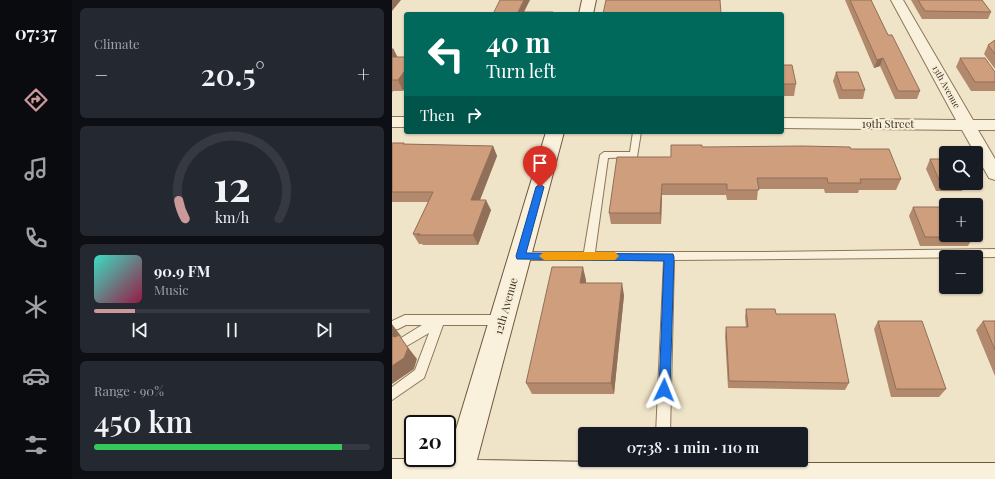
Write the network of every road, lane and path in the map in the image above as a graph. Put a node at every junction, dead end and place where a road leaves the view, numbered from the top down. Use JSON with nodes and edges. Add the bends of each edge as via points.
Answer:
{"nodes":[{"id":1,"x":589,"y":0,"type":"edge"},
{"id":2,"x":897,"y":0,"type":"edge"},
{"id":3,"x":586,"y":12,"type":"edge"},
{"id":4,"x":392,"y":122,"type":"edge"},
{"id":5,"x":404,"y":122,"type":"edge"},
{"id":6,"x":784,"y":123,"type":"edge"},
{"id":7,"x":966,"y":125,"type":"junction"},
{"id":8,"x":995,"y":125,"type":"edge"},
{"id":9,"x":554,"y":134,"type":"edge"},
{"id":10,"x":637,"y":134,"type":"edge"},
{"id":11,"x":995,"y":174,"type":"edge"},
{"id":12,"x":995,"y":253,"type":"edge"},
{"id":13,"x":589,"y":255,"type":"junction"},
{"id":14,"x":521,"y":256,"type":"junction"},
{"id":15,"x":669,"y":257,"type":"junction"},
{"id":16,"x":439,"y":320,"type":"junction"},
{"id":17,"x":502,"y":320,"type":"junction"},
{"id":18,"x":394,"y":326,"type":"dead end"},
{"id":19,"x":405,"y":342,"type":"edge"},
{"id":20,"x":392,"y":394,"type":"edge"},
{"id":21,"x":663,"y":427,"type":"edge"},
{"id":22,"x":392,"y":474,"type":"edge"},
{"id":23,"x":457,"y":477,"type":"edge"},
{"id":24,"x":995,"y":478,"type":"edge"}],
"edges":[{"from":1,"to":3,"type":"street"},
{"from":2,"to":7,"type":"street","name":"13th Avenue"},
{"from":4,"to":5,"type":"street"},
{"from":6,"to":7,"type":"street","name":"19th Street"},
{"from":7,"to":8,"type":"street","name":"19th Street"},
{"from":7,"to":11,"type":"street","name":"13th Avenue"},
{"from":9,"to":14,"type":"street","name":"12th Avenue"},
{"from":10,"to":13,"type":"lane","via":[[634,156],[604,155]]},
{"from":12,"to":15,"type":"lane"},
{"from":13,"to":14,"type":"lane"},
{"from":13,"to":15,"type":"lane"},
{"from":14,"to":17,"type":"street","name":"12th Avenue"},
{"from":15,"to":21,"type":"lane"},
{"from":16,"to":17,"type":"lane"},
{"from":16,"to":18,"type":"lane","via":[[405,320]]},
{"from":16,"to":19,"type":"lane"},
{"from":16,"to":20,"type":"lane","via":[[420,374]]},
{"from":17,"to":23,"type":"street","name":"12th Avenue"},
{"from":22,"to":23,"type":"street"},
{"from":23,"to":24,"type":"street","via":[[661,472]]}]}
